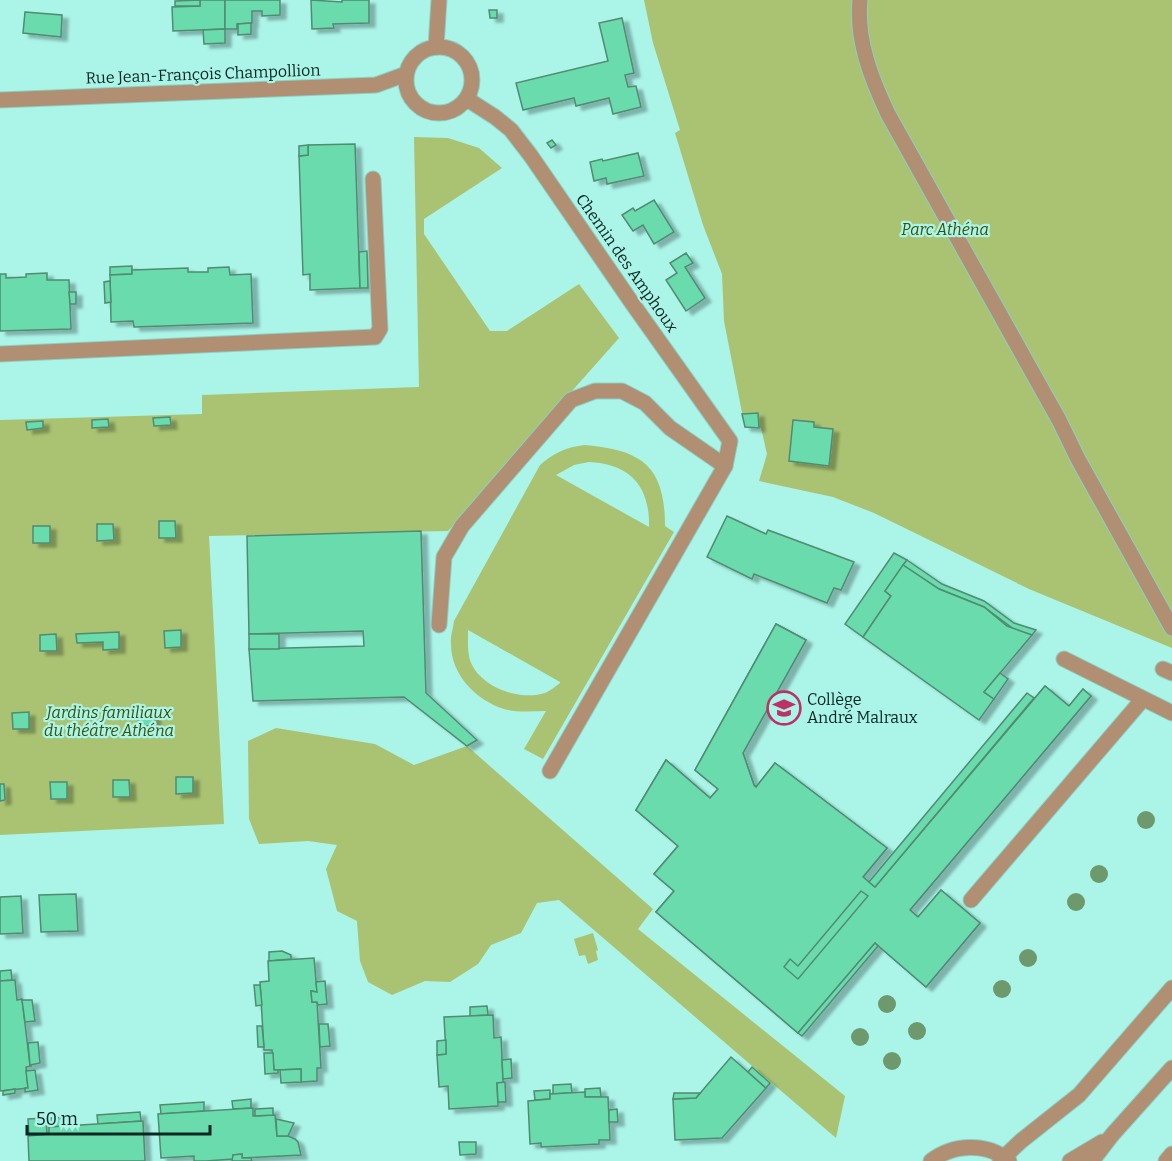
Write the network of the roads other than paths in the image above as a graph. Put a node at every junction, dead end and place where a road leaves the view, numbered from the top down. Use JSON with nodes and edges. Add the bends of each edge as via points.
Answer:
{"nodes":[{"id":1,"x":440,"y":0,"type":"edge"},
{"id":2,"x":860,"y":0,"type":"edge"},
{"id":3,"x":436,"y":47,"type":"junction"},
{"id":4,"x":406,"y":74,"type":"junction"},
{"id":5,"x":467,"y":99,"type":"junction"},
{"id":6,"x":0,"y":100,"type":"edge"},
{"id":7,"x":373,"y":179,"type":"dead end"},
{"id":8,"x":0,"y":354,"type":"edge"},
{"id":9,"x":725,"y":466,"type":"junction"},
{"id":10,"x":439,"y":626,"type":"dead end"},
{"id":11,"x":1172,"y":628,"type":"edge"},
{"id":12,"x":1064,"y":659,"type":"dead end"},
{"id":13,"x":1143,"y":699,"type":"junction"},
{"id":14,"x":1172,"y":713,"type":"edge"},
{"id":15,"x":550,"y":771,"type":"dead end"},
{"id":16,"x":971,"y":900,"type":"dead end"},
{"id":17,"x":1172,"y":988,"type":"edge"},
{"id":18,"x":1172,"y":1068,"type":"edge"},
{"id":19,"x":1112,"y":1135,"type":"junction"},
{"id":20,"x":1172,"y":1154,"type":"edge"},
{"id":21,"x":1004,"y":1160,"type":"edge"},
{"id":22,"x":931,"y":1161,"type":"edge"},
{"id":23,"x":1070,"y":1161,"type":"edge"},
{"id":24,"x":1092,"y":1161,"type":"edge"},
{"id":25,"x":1166,"y":1161,"type":"edge"}],
"edges":[{"from":1,"to":3,"type":"street"},
{"from":2,"to":11,"type":"street","via":[[866,62],[888,114]]},
{"from":3,"to":4,"type":"street","via":[[420,53]]},
{"from":3,"to":5,"type":"street","via":[[457,52],[465,59],[472,79]]},
{"from":4,"to":5,"type":"street","via":[[409,96],[426,111],[449,112]]},
{"from":4,"to":6,"type":"street","name":"Rue Jean-François Champollion","via":[[376,85]]},
{"from":5,"to":9,"type":"street","name":"Chemin des Amphoux","via":[[511,130],[531,156],[730,441]]},
{"from":7,"to":8,"type":"street","via":[[380,328],[375,337]]},
{"from":9,"to":10,"type":"street","via":[[670,428],[645,403],[622,391],[596,391],[571,400],[462,526],[444,556]]},
{"from":9,"to":15,"type":"street"},
{"from":12,"to":13,"type":"street"},
{"from":13,"to":14,"type":"street"},
{"from":13,"to":16,"type":"street"},
{"from":17,"to":21,"type":"street","via":[[1079,1095],[1021,1141]]},
{"from":18,"to":19,"type":"street"},
{"from":19,"to":23,"type":"street"},
{"from":19,"to":24,"type":"street"},
{"from":20,"to":25,"type":"street"},
{"from":21,"to":22,"type":"street","via":[[975,1147],[951,1149]]}]}
